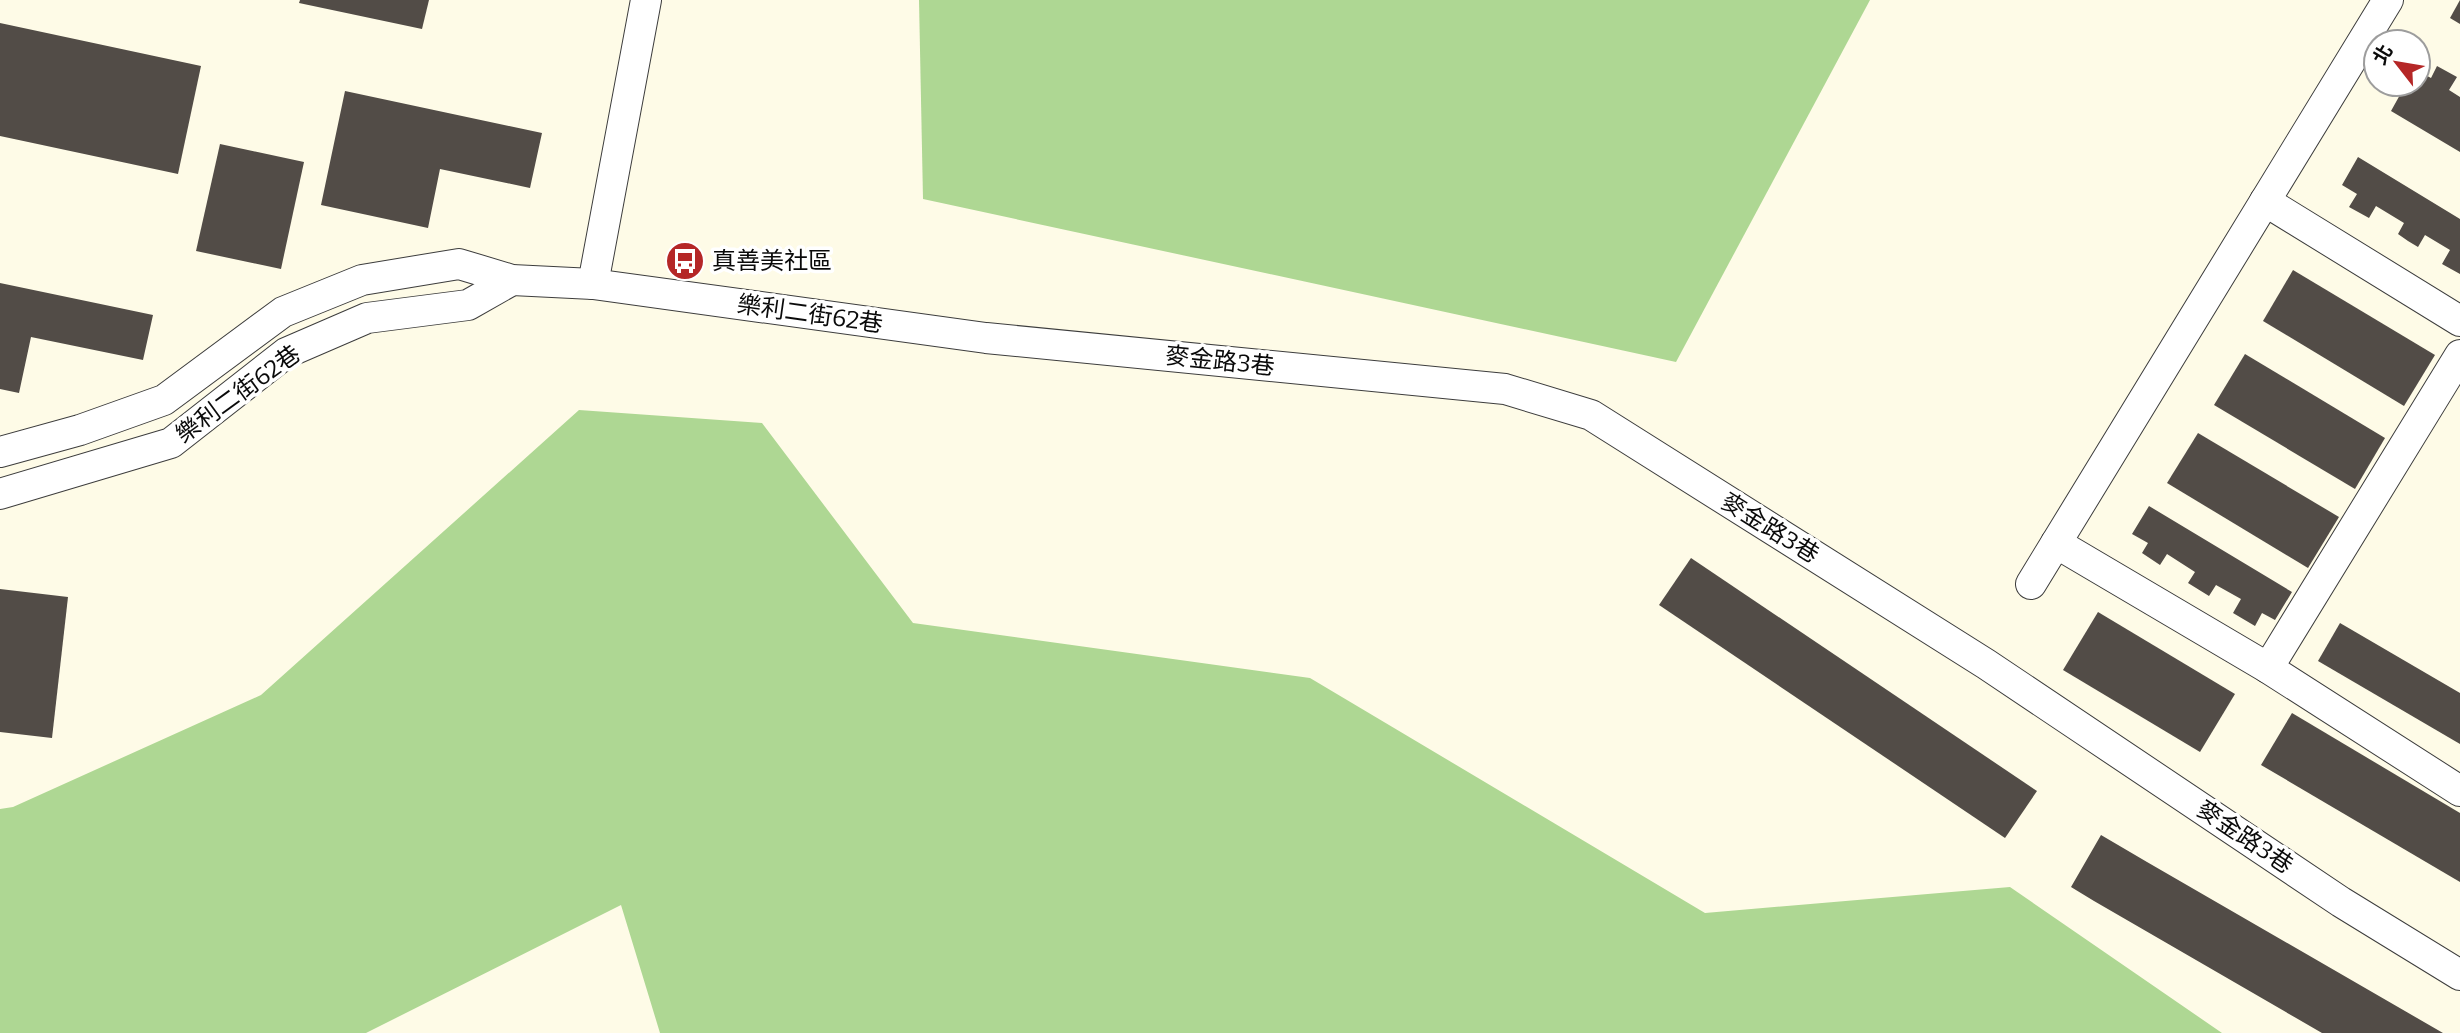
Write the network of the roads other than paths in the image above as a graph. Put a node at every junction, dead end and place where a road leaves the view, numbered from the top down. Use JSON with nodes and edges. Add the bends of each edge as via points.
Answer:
{"nodes":[{"id":1,"x":646,"y":0,"type":"edge"},
{"id":2,"x":2388,"y":0,"type":"edge"},
{"id":3,"x":2265,"y":201,"type":"junction"},
{"id":4,"x":512,"y":280,"type":"junction"},
{"id":5,"x":593,"y":284,"type":"junction"},
{"id":6,"x":2460,"y":321,"type":"edge"},
{"id":7,"x":986,"y":338,"type":"joint"},
{"id":8,"x":2460,"y":355,"type":"edge"},
{"id":9,"x":80,"y":430,"type":"junction"},
{"id":10,"x":0,"y":452,"type":"edge"},
{"id":11,"x":91,"y":468,"type":"junction"},
{"id":12,"x":0,"y":495,"type":"edge"},
{"id":13,"x":2056,"y":543,"type":"junction"},
{"id":14,"x":2031,"y":584,"type":"dead end"},
{"id":15,"x":2268,"y":668,"type":"junction"},
{"id":16,"x":2460,"y":791,"type":"edge"},
{"id":17,"x":2460,"y":975,"type":"edge"}],
"edges":[{"from":1,"to":5,"type":"street"},
{"from":2,"to":3,"type":"street"},
{"from":3,"to":6,"type":"street"},
{"from":3,"to":13,"type":"street"},
{"from":4,"to":5,"type":"street","name":"樂利二街62巷"},
{"from":4,"to":9,"type":"street","name":"樂利二街62巷","via":[[459,264],[362,280],[283,312],[164,400]]},
{"from":4,"to":11,"type":"street","name":"樂利二街62巷","via":[[468,305],[367,318],[286,353],[171,443]]},
{"from":5,"to":7,"type":"street","name":"樂利二街62巷"},
{"from":7,"to":17,"type":"street","name":"麥金路3巷","via":[[1505,389],[1591,415],[1986,664],[2341,902]]},
{"from":8,"to":15,"type":"street"},
{"from":9,"to":10,"type":"street","name":"樂利二街62巷"},
{"from":9,"to":11,"type":"street"},
{"from":11,"to":12,"type":"street","name":"樂利二街62巷"},
{"from":13,"to":14,"type":"street"},
{"from":13,"to":15,"type":"street"},
{"from":15,"to":16,"type":"street"}]}
